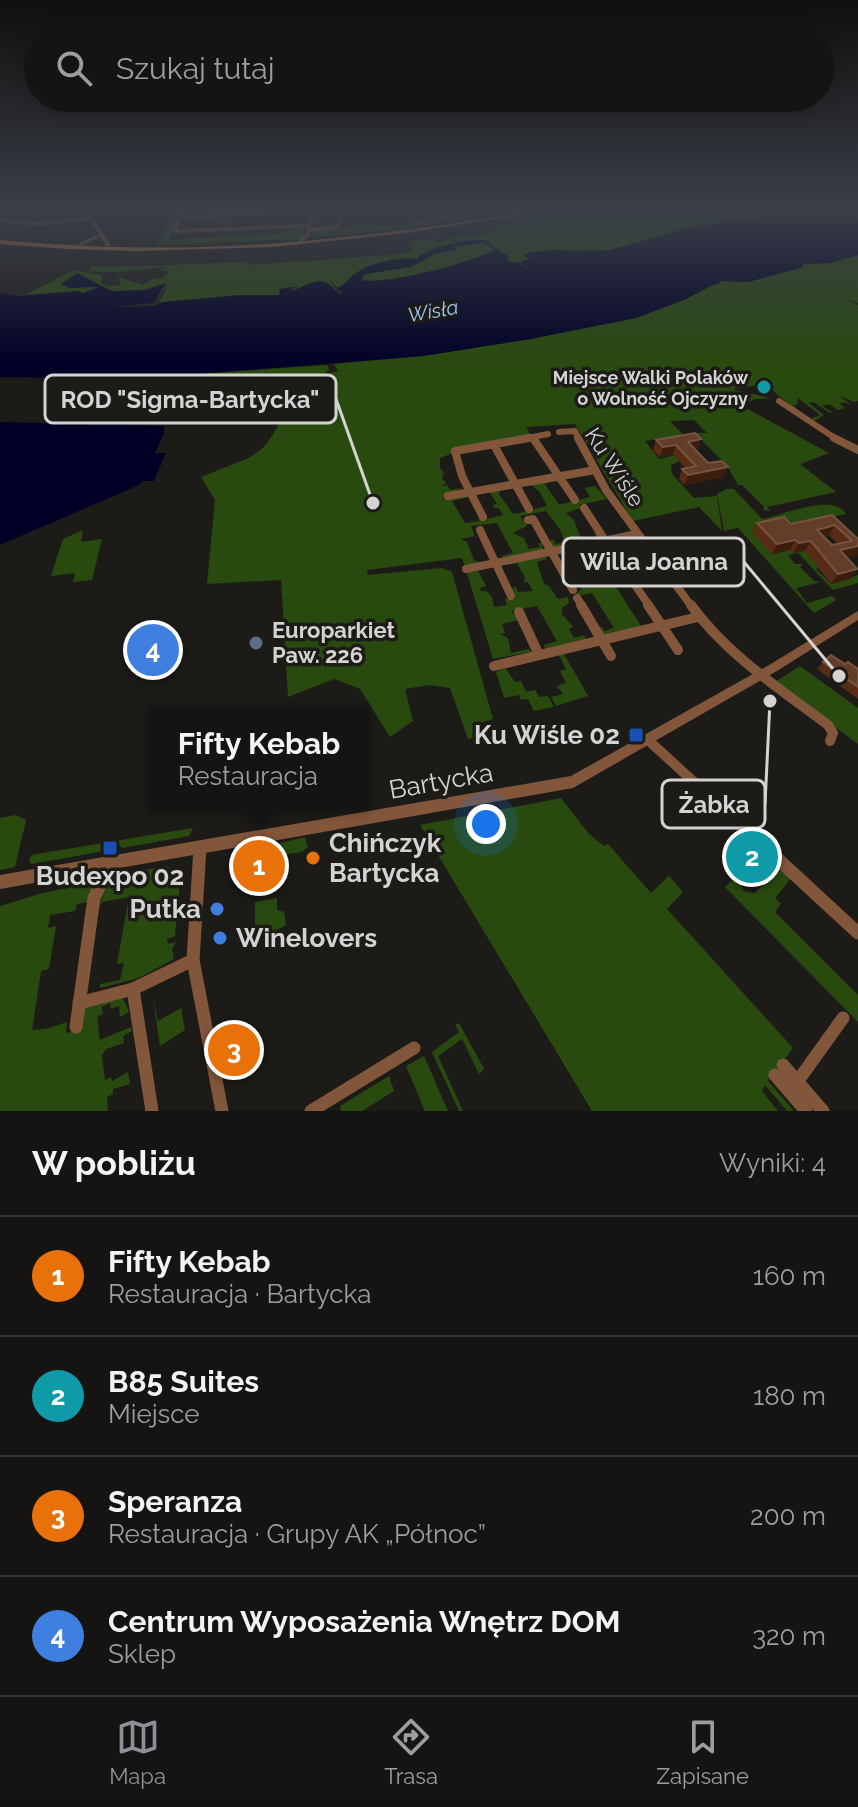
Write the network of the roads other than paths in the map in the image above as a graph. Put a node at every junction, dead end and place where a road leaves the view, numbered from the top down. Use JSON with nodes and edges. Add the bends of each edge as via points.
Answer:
{"nodes":[{"id":1,"x":779,"y":401,"type":"dead end"},
{"id":2,"x":559,"y":432,"type":"dead end"},
{"id":3,"x":548,"y":434,"type":"dead end"},
{"id":4,"x":533,"y":438,"type":"junction"},
{"id":5,"x":494,"y":445,"type":"junction"},
{"id":6,"x":858,"y":450,"type":"edge"},
{"id":7,"x":595,"y":470,"type":"junction"},
{"id":8,"x":557,"y":475,"type":"junction"},
{"id":9,"x":514,"y":483,"type":"junction"},
{"id":10,"x":470,"y":491,"type":"junction"},
{"id":11,"x":448,"y":496,"type":"dead end"},
{"id":12,"x":575,"y":500,"type":"dead end"},
{"id":13,"x":584,"y":508,"type":"dead end"},
{"id":14,"x":529,"y":509,"type":"dead end"},
{"id":15,"x":483,"y":517,"type":"dead end"},
{"id":16,"x":528,"y":520,"type":"dead end"},
{"id":17,"x":480,"y":530,"type":"dead end"},
{"id":18,"x":637,"y":534,"type":"junction"},
{"id":19,"x":605,"y":540,"type":"junction"},
{"id":20,"x":551,"y":551,"type":"junction"},
{"id":21,"x":495,"y":563,"type":"junction"},
{"id":22,"x":466,"y":569,"type":"dead end"},
{"id":23,"x":511,"y":596,"type":"dead end"},
{"id":24,"x":519,"y":612,"type":"dead end"},
{"id":25,"x":858,"y":615,"type":"edge"},
{"id":26,"x":698,"y":617,"type":"junction"},
{"id":27,"x":662,"y":626,"type":"junction"},
{"id":28,"x":602,"y":640,"type":"junction"},
{"id":29,"x":678,"y":650,"type":"dead end"},
{"id":30,"x":539,"y":655,"type":"junction"},
{"id":31,"x":611,"y":656,"type":"dead end"},
{"id":32,"x":494,"y":666,"type":"dead end"},
{"id":33,"x":759,"y":673,"type":"junction"},
{"id":34,"x":647,"y":739,"type":"junction"},
{"id":35,"x":830,"y":741,"type":"dead end"},
{"id":36,"x":200,"y":848,"type":"junction"},
{"id":37,"x":111,"y":863,"type":"junction"},
{"id":38,"x":0,"y":882,"type":"edge"},
{"id":39,"x":858,"y":933,"type":"edge"},
{"id":40,"x":193,"y":960,"type":"junction"},
{"id":41,"x":133,"y":989,"type":"junction"},
{"id":42,"x":79,"y":1003,"type":"junction"},
{"id":43,"x":843,"y":1018,"type":"dead end"},
{"id":44,"x":76,"y":1027,"type":"dead end"},
{"id":45,"x":414,"y":1048,"type":"dead end"},
{"id":46,"x":779,"y":1070,"type":"dead end"},
{"id":47,"x":794,"y":1087,"type":"junction"},
{"id":48,"x":152,"y":1111,"type":"edge"},
{"id":49,"x":222,"y":1111,"type":"edge"},
{"id":50,"x":311,"y":1111,"type":"edge"},
{"id":51,"x":806,"y":1111,"type":"edge"},
{"id":52,"x":823,"y":1111,"type":"edge"}],
"edges":[{"from":1,"to":6,"type":"street"},
{"from":2,"to":7,"type":"street","name":"Ku Wiśle","via":[[575,431]]},
{"from":3,"to":4,"type":"street"},
{"from":4,"to":5,"type":"street"},
{"from":4,"to":8,"type":"street"},
{"from":5,"to":9,"type":"street"},
{"from":5,"to":10,"type":"street","via":[[455,451]]},
{"from":7,"to":8,"type":"street"},
{"from":7,"to":18,"type":"street","name":"Ku Wiśle"},
{"from":8,"to":9,"type":"street"},
{"from":8,"to":12,"type":"street"},
{"from":9,"to":10,"type":"street"},
{"from":9,"to":14,"type":"street"},
{"from":10,"to":11,"type":"street"},
{"from":10,"to":15,"type":"street"},
{"from":13,"to":19,"type":"street"},
{"from":16,"to":20,"type":"street","via":[[533,519]]},
{"from":17,"to":21,"type":"street"},
{"from":18,"to":19,"type":"street"},
{"from":18,"to":26,"type":"street","name":"Ku Wiśle"},
{"from":19,"to":20,"type":"street"},
{"from":19,"to":27,"type":"street"},
{"from":20,"to":21,"type":"street"},
{"from":20,"to":28,"type":"street"},
{"from":21,"to":22,"type":"street"},
{"from":21,"to":23,"type":"street"},
{"from":24,"to":30,"type":"street"},
{"from":25,"to":33,"type":"street","name":"Bartycka"},
{"from":26,"to":27,"type":"street"},
{"from":26,"to":33,"type":"street","name":"Ku Wiśle"},
{"from":27,"to":28,"type":"street"},
{"from":27,"to":29,"type":"street"},
{"from":28,"to":30,"type":"street"},
{"from":28,"to":31,"type":"street"},
{"from":30,"to":32,"type":"street"},
{"from":33,"to":34,"type":"street","name":"Bartycka"},
{"from":33,"to":35,"type":"street","name":"Ku Wiśle","via":[[828,725]]},
{"from":34,"to":36,"type":"street","name":"Bartycka","via":[[578,780]]},
{"from":34,"to":39,"type":"street"},
{"from":36,"to":37,"type":"street","name":"Bartycka"},
{"from":36,"to":40,"type":"street"},
{"from":37,"to":38,"type":"street","name":"Bartycka"},
{"from":37,"to":42,"type":"street","via":[[94,898]]},
{"from":40,"to":41,"type":"street"},
{"from":40,"to":49,"type":"street"},
{"from":41,"to":42,"type":"street"},
{"from":41,"to":48,"type":"street"},
{"from":42,"to":44,"type":"street"},
{"from":43,"to":47,"type":"street"},
{"from":45,"to":50,"type":"street"},
{"from":46,"to":47,"type":"street"},
{"from":47,"to":51,"type":"street"},
{"from":47,"to":52,"type":"street"}]}
